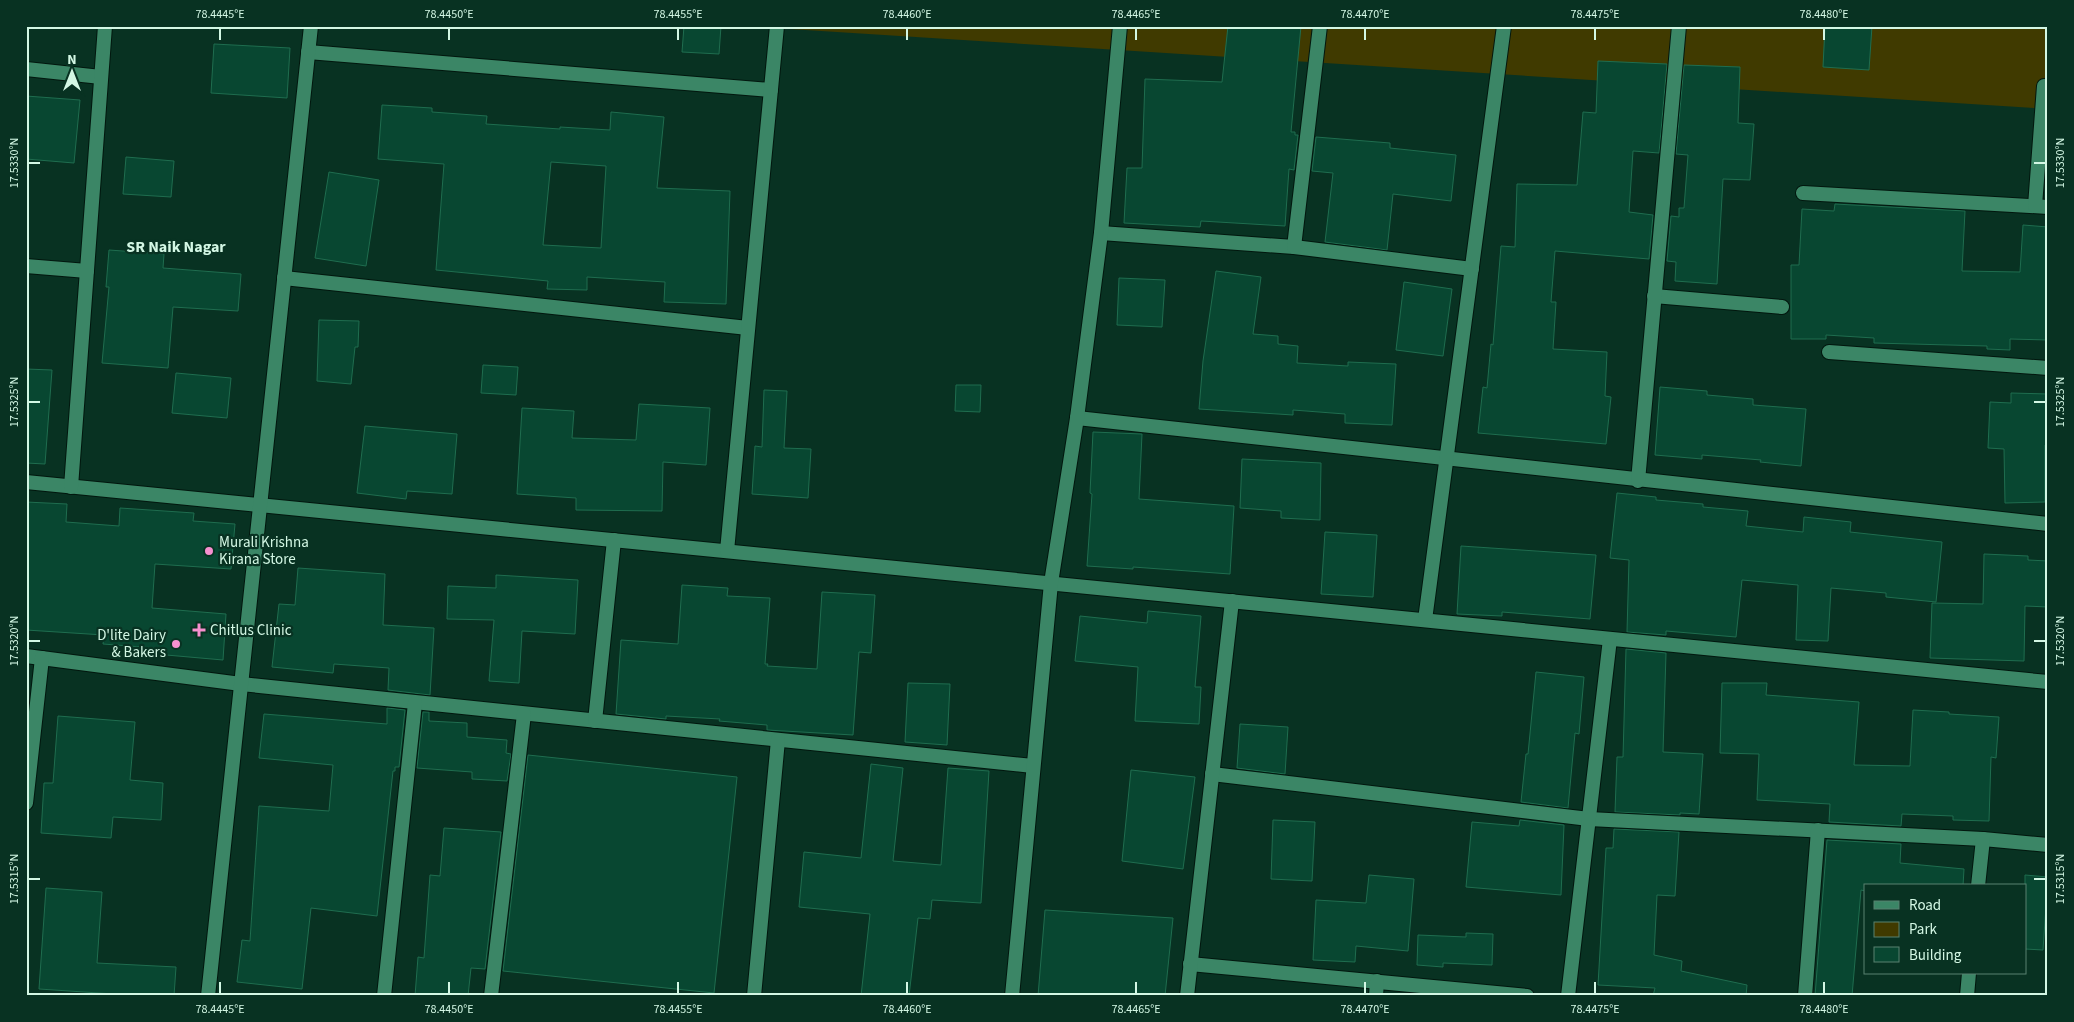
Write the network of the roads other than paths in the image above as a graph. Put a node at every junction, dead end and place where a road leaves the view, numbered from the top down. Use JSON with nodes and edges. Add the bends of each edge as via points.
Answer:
{"nodes":[{"id":1,"x":105,"y":26,"type":"edge"},
{"id":2,"x":311,"y":26,"type":"edge"},
{"id":3,"x":777,"y":26,"type":"edge"},
{"id":4,"x":1120,"y":26,"type":"edge"},
{"id":5,"x":1320,"y":26,"type":"edge"},
{"id":6,"x":1504,"y":26,"type":"edge"},
{"id":7,"x":1678,"y":26,"type":"edge"},
{"id":8,"x":308,"y":52,"type":"junction"},
{"id":9,"x":26,"y":70,"type":"edge"},
{"id":10,"x":101,"y":76,"type":"junction"},
{"id":11,"x":2044,"y":86,"type":"dead end"},
{"id":12,"x":771,"y":90,"type":"junction"},
{"id":13,"x":1804,"y":192,"type":"dead end"},
{"id":14,"x":2042,"y":206,"type":"edge"},
{"id":15,"x":1101,"y":233,"type":"junction"},
{"id":16,"x":1294,"y":247,"type":"junction"},
{"id":17,"x":26,"y":266,"type":"edge"},
{"id":18,"x":1472,"y":269,"type":"junction"},
{"id":19,"x":87,"y":271,"type":"junction"},
{"id":20,"x":284,"y":278,"type":"junction"},
{"id":21,"x":1654,"y":296,"type":"junction"},
{"id":22,"x":1782,"y":307,"type":"dead end"},
{"id":23,"x":748,"y":328,"type":"junction"},
{"id":24,"x":1829,"y":352,"type":"dead end"},
{"id":25,"x":2048,"y":368,"type":"edge"},
{"id":26,"x":1077,"y":418,"type":"junction"},
{"id":27,"x":1448,"y":460,"type":"junction"},
{"id":28,"x":1638,"y":480,"type":"junction"},
{"id":29,"x":26,"y":482,"type":"edge"},
{"id":30,"x":71,"y":487,"type":"junction"},
{"id":31,"x":260,"y":505,"type":"junction"},
{"id":32,"x":2048,"y":524,"type":"edge"},
{"id":33,"x":614,"y":540,"type":"junction"},
{"id":34,"x":727,"y":551,"type":"junction"},
{"id":35,"x":1051,"y":583,"type":"junction"},
{"id":36,"x":1232,"y":601,"type":"junction"},
{"id":37,"x":1426,"y":620,"type":"junction"},
{"id":38,"x":1610,"y":639,"type":"junction"},
{"id":39,"x":26,"y":656,"type":"edge"},
{"id":40,"x":42,"y":658,"type":"junction"},
{"id":41,"x":2048,"y":682,"type":"edge"},
{"id":42,"x":241,"y":684,"type":"junction"},
{"id":43,"x":415,"y":703,"type":"junction"},
{"id":44,"x":524,"y":714,"type":"junction"},
{"id":45,"x":595,"y":721,"type":"junction"},
{"id":46,"x":778,"y":740,"type":"junction"},
{"id":47,"x":1033,"y":766,"type":"junction"},
{"id":48,"x":1212,"y":774,"type":"junction"},
{"id":49,"x":26,"y":803,"type":"edge"},
{"id":50,"x":1589,"y":819,"type":"junction"},
{"id":51,"x":1818,"y":830,"type":"junction"},
{"id":52,"x":1983,"y":839,"type":"junction"},
{"id":53,"x":2048,"y":845,"type":"edge"},
{"id":54,"x":1978,"y":884,"type":"edge"},
{"id":55,"x":1190,"y":964,"type":"junction"},
{"id":56,"x":1970,"y":974,"type":"edge"},
{"id":57,"x":1377,"y":982,"type":"junction"},
{"id":58,"x":208,"y":996,"type":"edge"},
{"id":59,"x":384,"y":996,"type":"edge"},
{"id":60,"x":491,"y":996,"type":"edge"},
{"id":61,"x":754,"y":996,"type":"edge"},
{"id":62,"x":1012,"y":996,"type":"edge"},
{"id":63,"x":1187,"y":996,"type":"edge"},
{"id":64,"x":1376,"y":996,"type":"edge"},
{"id":65,"x":1527,"y":996,"type":"edge"},
{"id":66,"x":1568,"y":996,"type":"edge"},
{"id":67,"x":1805,"y":996,"type":"edge"},
{"id":68,"x":1967,"y":996,"type":"edge"}],
"edges":[{"from":1,"to":10,"type":"street"},
{"from":2,"to":8,"type":"street"},
{"from":3,"to":12,"type":"street"},
{"from":4,"to":15,"type":"street"},
{"from":5,"to":16,"type":"street"},
{"from":6,"to":18,"type":"street"},
{"from":7,"to":21,"type":"street"},
{"from":8,"to":12,"type":"street"},
{"from":8,"to":20,"type":"street"},
{"from":9,"to":10,"type":"street"},
{"from":10,"to":19,"type":"street"},
{"from":11,"to":14,"type":"street"},
{"from":12,"to":23,"type":"street"},
{"from":13,"to":14,"type":"street"},
{"from":15,"to":16,"type":"street"},
{"from":15,"to":26,"type":"street"},
{"from":16,"to":18,"type":"street"},
{"from":17,"to":19,"type":"street"},
{"from":18,"to":27,"type":"street"},
{"from":19,"to":30,"type":"street"},
{"from":20,"to":23,"type":"street"},
{"from":20,"to":31,"type":"street"},
{"from":21,"to":22,"type":"street"},
{"from":21,"to":28,"type":"street"},
{"from":23,"to":34,"type":"street"},
{"from":24,"to":25,"type":"street"},
{"from":26,"to":27,"type":"street"},
{"from":26,"to":35,"type":"street"},
{"from":27,"to":28,"type":"street"},
{"from":27,"to":37,"type":"street"},
{"from":28,"to":32,"type":"street"},
{"from":29,"to":30,"type":"street"},
{"from":30,"to":31,"type":"street"},
{"from":31,"to":33,"type":"street"},
{"from":31,"to":42,"type":"street"},
{"from":33,"to":34,"type":"street"},
{"from":33,"to":45,"type":"street"},
{"from":34,"to":35,"type":"street"},
{"from":35,"to":36,"type":"street"},
{"from":35,"to":47,"type":"street"},
{"from":36,"to":37,"type":"street"},
{"from":36,"to":48,"type":"street"},
{"from":37,"to":38,"type":"street"},
{"from":38,"to":41,"type":"street"},
{"from":38,"to":50,"type":"street"},
{"from":39,"to":40,"type":"street"},
{"from":40,"to":42,"type":"street"},
{"from":40,"to":49,"type":"street"},
{"from":42,"to":43,"type":"street"},
{"from":42,"to":58,"type":"street"},
{"from":43,"to":44,"type":"street"},
{"from":43,"to":59,"type":"street"},
{"from":44,"to":45,"type":"street"},
{"from":44,"to":60,"type":"street"},
{"from":45,"to":46,"type":"street"},
{"from":46,"to":47,"type":"street"},
{"from":46,"to":61,"type":"street"},
{"from":47,"to":62,"type":"street"},
{"from":48,"to":50,"type":"street"},
{"from":48,"to":55,"type":"street"},
{"from":50,"to":51,"type":"street"},
{"from":50,"to":66,"type":"street"},
{"from":51,"to":52,"type":"street"},
{"from":51,"to":67,"type":"street"},
{"from":52,"to":53,"type":"street"},
{"from":52,"to":54,"type":"street"},
{"from":55,"to":57,"type":"street"},
{"from":55,"to":63,"type":"street"},
{"from":56,"to":68,"type":"street"},
{"from":57,"to":64,"type":"street"},
{"from":57,"to":65,"type":"street"}]}
